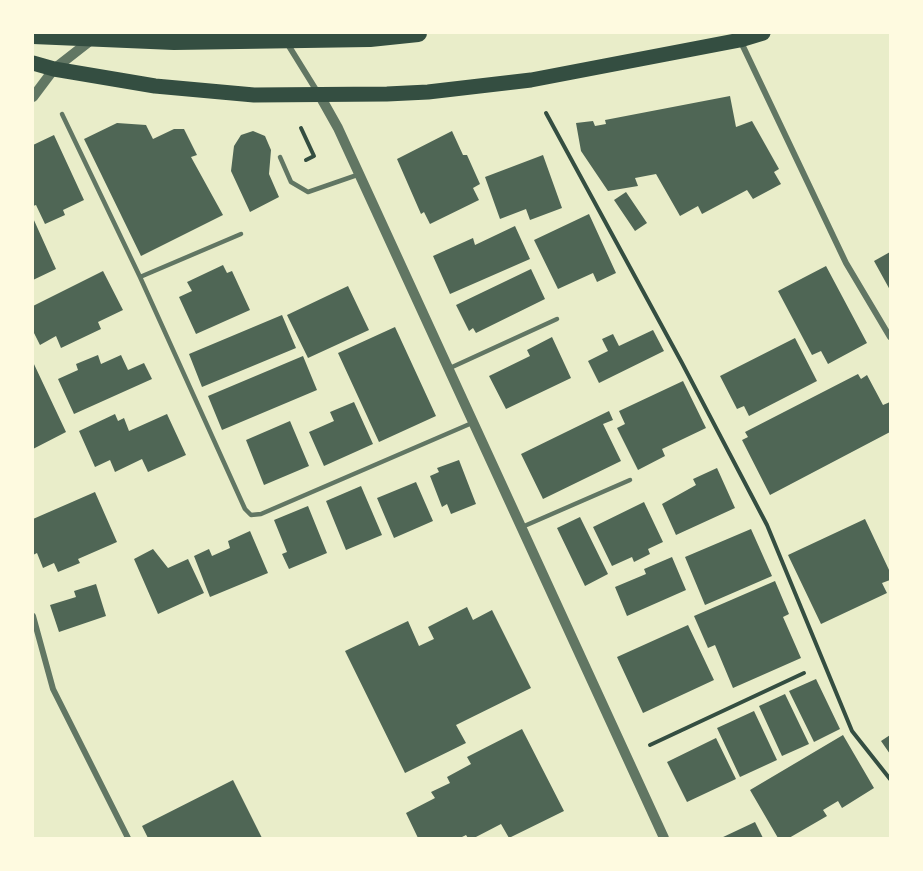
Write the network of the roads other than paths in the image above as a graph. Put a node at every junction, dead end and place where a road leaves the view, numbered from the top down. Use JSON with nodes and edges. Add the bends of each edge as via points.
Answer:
{"nodes":[{"id":1,"x":418,"y":33,"type":"edge"},
{"id":2,"x":764,"y":33,"type":"edge"},
{"id":3,"x":33,"y":35,"type":"edge"},
{"id":4,"x":98,"y":36,"type":"edge"},
{"id":5,"x":282,"y":36,"type":"edge"},
{"id":6,"x":740,"y":40,"type":"junction"},
{"id":7,"x":33,"y":63,"type":"edge"},
{"id":8,"x":54,"y":69,"type":"junction"},
{"id":9,"x":320,"y":96,"type":"junction"},
{"id":10,"x":33,"y":97,"type":"edge"},
{"id":11,"x":62,"y":114,"type":"dead end"},
{"id":12,"x":280,"y":157,"type":"dead end"},
{"id":13,"x":360,"y":174,"type":"junction"},
{"id":14,"x":241,"y":234,"type":"dead end"},
{"id":15,"x":140,"y":277,"type":"junction"},
{"id":16,"x":557,"y":319,"type":"dead end"},
{"id":17,"x":890,"y":337,"type":"edge"},
{"id":18,"x":450,"y":368,"type":"junction"},
{"id":19,"x":474,"y":422,"type":"junction"},
{"id":20,"x":630,"y":480,"type":"dead end"},
{"id":21,"x":522,"y":527,"type":"junction"},
{"id":22,"x":33,"y":616,"type":"edge"},
{"id":23,"x":128,"y":838,"type":"edge"},
{"id":24,"x":664,"y":838,"type":"edge"}],
"edges":[{"from":1,"to":5,"type":"highway","via":[[369,38]]},
{"from":2,"to":6,"type":"main road"},
{"from":3,"to":4,"type":"highway"},
{"from":4,"to":5,"type":"highway","via":[[174,41]]},
{"from":4,"to":8,"type":"street"},
{"from":5,"to":9,"type":"street"},
{"from":6,"to":9,"type":"main road","via":[[531,80],[428,92]]},
{"from":6,"to":17,"type":"street","via":[[846,263]]},
{"from":7,"to":8,"type":"main road"},
{"from":8,"to":9,"type":"main road","via":[[155,86]]},
{"from":8,"to":10,"type":"street"},
{"from":9,"to":13,"type":"street"},
{"from":11,"to":15,"type":"lane"},
{"from":12,"to":13,"type":"lane","via":[[291,182],[308,192]]},
{"from":13,"to":18,"type":"street"},
{"from":14,"to":15,"type":"lane"},
{"from":15,"to":19,"type":"lane","via":[[251,515]]},
{"from":16,"to":18,"type":"lane"},
{"from":18,"to":19,"type":"street"},
{"from":19,"to":21,"type":"street"},
{"from":20,"to":21,"type":"lane"},
{"from":21,"to":24,"type":"street"},
{"from":22,"to":23,"type":"street","via":[[53,688]]}]}
